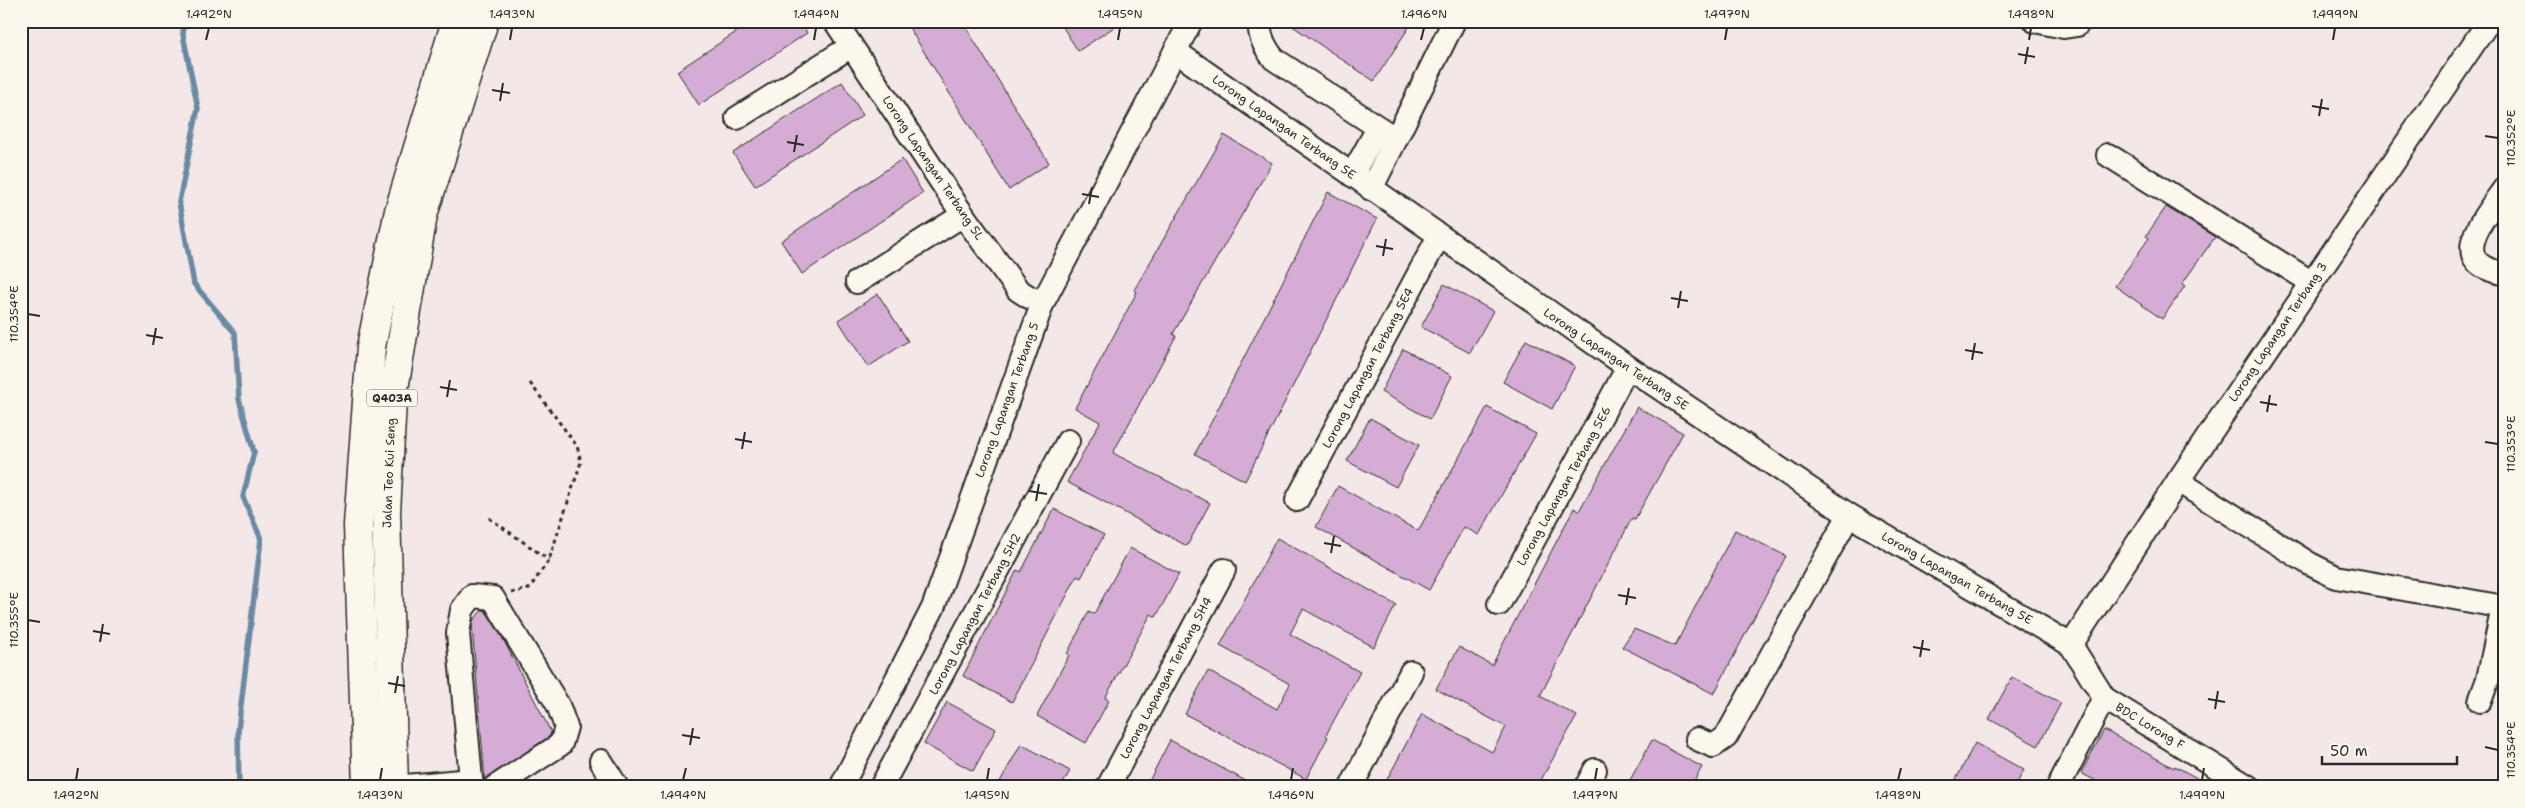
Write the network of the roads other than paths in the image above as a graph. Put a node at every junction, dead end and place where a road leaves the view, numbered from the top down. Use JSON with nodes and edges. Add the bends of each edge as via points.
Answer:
{"nodes":[{"id":1,"x":456,"y":21,"type":"edge"},
{"id":2,"x":484,"y":21,"type":"edge"},
{"id":3,"x":835,"y":21,"type":"edge"},
{"id":4,"x":1260,"y":21,"type":"edge"},
{"id":5,"x":1454,"y":21,"type":"edge"},
{"id":6,"x":2035,"y":21,"type":"edge"},
{"id":7,"x":2489,"y":21,"type":"edge"},
{"id":8,"x":2072,"y":24,"type":"edge"},
{"id":9,"x":1180,"y":31,"type":"edge"},
{"id":10,"x":850,"y":47,"type":"junction"},
{"id":11,"x":737,"y":118,"type":"dead end"},
{"id":12,"x":1387,"y":133,"type":"junction"},
{"id":13,"x":2108,"y":155,"type":"dead end"},
{"id":14,"x":1352,"y":175,"type":"junction"},
{"id":15,"x":1371,"y":189,"type":"junction"},
{"id":16,"x":2504,"y":189,"type":"edge"},
{"id":17,"x":963,"y":215,"type":"junction"},
{"id":18,"x":1439,"y":236,"type":"junction"},
{"id":19,"x":2504,"y":273,"type":"edge"},
{"id":20,"x":857,"y":282,"type":"dead end"},
{"id":21,"x":2311,"y":282,"type":"junction"},
{"id":22,"x":1043,"y":302,"type":"junction"},
{"id":23,"x":1628,"y":367,"type":"junction"},
{"id":24,"x":1068,"y":441,"type":"dead end"},
{"id":25,"x":2178,"y":481,"type":"junction"},
{"id":26,"x":1297,"y":500,"type":"dead end"},
{"id":27,"x":1849,"y":515,"type":"junction"},
{"id":28,"x":1224,"y":570,"type":"dead end"},
{"id":29,"x":1499,"y":604,"type":"dead end"},
{"id":30,"x":2503,"y":607,"type":"edge"},
{"id":31,"x":2071,"y":645,"type":"junction"},
{"id":32,"x":1411,"y":672,"type":"dead end"},
{"id":33,"x":2104,"y":698,"type":"junction"},
{"id":34,"x":2480,"y":701,"type":"dead end"},
{"id":35,"x":1697,"y":739,"type":"dead end"},
{"id":36,"x":601,"y":761,"type":"dead end"},
{"id":37,"x":846,"y":779,"type":"edge"},
{"id":38,"x":472,"y":783,"type":"edge"},
{"id":39,"x":367,"y":787,"type":"edge"},
{"id":40,"x":394,"y":787,"type":"edge"},
{"id":41,"x":495,"y":787,"type":"edge"},
{"id":42,"x":617,"y":787,"type":"edge"},
{"id":43,"x":880,"y":787,"type":"edge"},
{"id":44,"x":1108,"y":787,"type":"edge"},
{"id":45,"x":1351,"y":787,"type":"edge"},
{"id":46,"x":2058,"y":787,"type":"edge"},
{"id":47,"x":2249,"y":787,"type":"edge"}],
"edges":[{"from":1,"to":39,"type":"highway","name":"Jalan Teo Kui Seng","via":[[399,210],[371,347],[358,525]]},
{"from":2,"to":40,"type":"highway","name":"Jalan Teo Kui Seng","number":"Q403A","via":[[423,216],[392,401],[386,512]]},
{"from":3,"to":10,"type":"street","name":"Lorong Lapangan Terbang 5L"},
{"from":4,"to":12,"type":"street","via":[[1265,48],[1274,59]]},
{"from":5,"to":12,"type":"street"},
{"from":6,"to":8,"type":"street"},
{"from":7,"to":21,"type":"street","name":"Lorong Lapangan Terbang 3"},
{"from":9,"to":14,"type":"street","name":"Lorong Lapangan Terbang 5E"},
{"from":9,"to":22,"type":"street","name":"Lorong Lapangan Terbang 5"},
{"from":10,"to":11,"type":"street"},
{"from":10,"to":17,"type":"street","name":"Lorong Lapangan Terbang 5L"},
{"from":12,"to":14,"type":"street"},
{"from":12,"to":15,"type":"street"},
{"from":13,"to":21,"type":"street"},
{"from":14,"to":15,"type":"street","name":"Lorong Lapangan Terbang 5E"},
{"from":15,"to":18,"type":"street","name":"Lorong Lapangan Terbang 5E"},
{"from":16,"to":19,"type":"street","via":[[2477,227],[2472,240],[2472,254],[2480,264],[2494,272]]},
{"from":17,"to":20,"type":"street"},
{"from":17,"to":22,"type":"street","name":"Lorong Lapangan Terbang 5L","via":[[1018,290],[1028,298]]},
{"from":18,"to":23,"type":"street","name":"Lorong Lapangan Terbang 5E"},
{"from":18,"to":26,"type":"street","name":"Lorong Lapangan Terbang 5E4"},
{"from":21,"to":25,"type":"street","name":"Lorong Lapangan Terbang 3"},
{"from":22,"to":37,"type":"street","name":"Lorong Lapangan Terbang 5","via":[[933,608]]},
{"from":23,"to":27,"type":"street","name":"Lorong Lapangan Terbang 5E"},
{"from":23,"to":29,"type":"street","name":"Lorong Lapangan Terbang 5E6"},
{"from":24,"to":43,"type":"street","name":"Lorong Lapangan Terbang 5H2"},
{"from":25,"to":30,"type":"street","via":[[2336,577]]},
{"from":25,"to":31,"type":"street","name":"Lorong Lapangan Terbang 3"},
{"from":27,"to":31,"type":"street","name":"Lorong Lapangan Terbang 5E"},
{"from":27,"to":35,"type":"street","via":[[1726,737],[1713,746]]},
{"from":28,"to":44,"type":"street","name":"Lorong Lapangan Terbang 5H4"},
{"from":30,"to":34,"type":"street","via":[[2488,679]]},
{"from":31,"to":33,"type":"street","name":"BDC Lorong F"},
{"from":32,"to":45,"type":"street"},
{"from":33,"to":46,"type":"street"},
{"from":33,"to":47,"type":"street","name":"BDC Lorong F"},
{"from":36,"to":42,"type":"street"},
{"from":37,"to":43,"type":"street"},
{"from":38,"to":40,"type":"street"},
{"from":38,"to":41,"type":"street","via":[[458,633],[462,610],[472,596],[492,598],[558,706],[566,727],[561,744]]}]}
